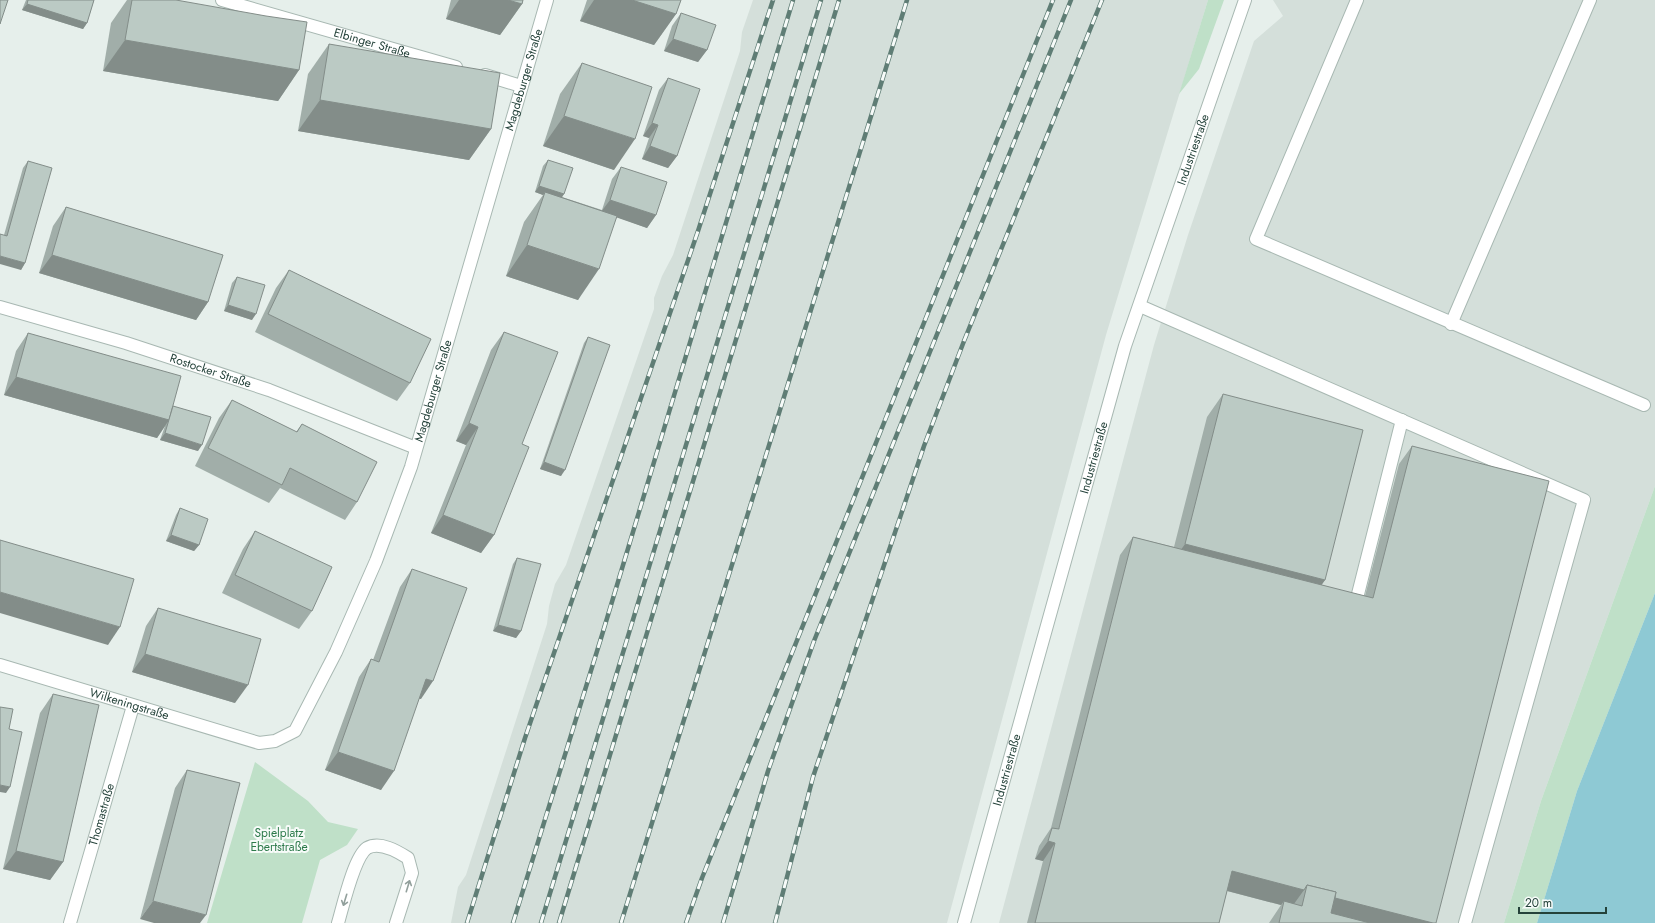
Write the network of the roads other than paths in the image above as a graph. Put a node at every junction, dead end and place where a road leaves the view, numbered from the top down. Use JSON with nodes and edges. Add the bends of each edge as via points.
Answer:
{"nodes":[{"id":1,"x":222,"y":0,"type":"edge"},
{"id":2,"x":547,"y":0,"type":"edge"},
{"id":3,"x":1245,"y":0,"type":"edge"},
{"id":4,"x":1357,"y":0,"type":"edge"},
{"id":5,"x":1590,"y":0,"type":"edge"},
{"id":6,"x":521,"y":86,"type":"junction"},
{"id":7,"x":1140,"y":306,"type":"junction"},
{"id":8,"x":0,"y":307,"type":"edge"},
{"id":9,"x":1451,"y":324,"type":"junction"},
{"id":10,"x":1644,"y":405,"type":"dead end"},
{"id":11,"x":1402,"y":420,"type":"junction"},
{"id":12,"x":416,"y":448,"type":"junction"},
{"id":13,"x":1357,"y":598,"type":"edge"},
{"id":14,"x":0,"y":666,"type":"edge"},
{"id":15,"x":132,"y":706,"type":"junction"},
{"id":16,"x":259,"y":743,"type":"joint"},
{"id":17,"x":70,"y":923,"type":"edge"},
{"id":18,"x":338,"y":923,"type":"edge"},
{"id":19,"x":396,"y":923,"type":"edge"},
{"id":20,"x":964,"y":923,"type":"edge"},
{"id":21,"x":1465,"y":923,"type":"edge"}],
"edges":[{"from":1,"to":6,"type":"street","name":"Elbinger Straße"},
{"from":2,"to":6,"type":"street","name":"Magdeburger Straße"},
{"from":3,"to":7,"type":"street","name":"Industriestraße"},
{"from":4,"to":9,"type":"street","via":[[1256,240]]},
{"from":5,"to":9,"type":"street"},
{"from":6,"to":12,"type":"street","name":"Magdeburger Straße"},
{"from":7,"to":11,"type":"street"},
{"from":7,"to":20,"type":"street","name":"Industriestraße","via":[[1125,346]]},
{"from":8,"to":12,"type":"street","name":"Rostocker Straße","via":[[269,390]]},
{"from":9,"to":10,"type":"street"},
{"from":11,"to":13,"type":"street"},
{"from":11,"to":21,"type":"street","via":[[1584,500]]},
{"from":12,"to":16,"type":"street","name":"Magdeburger Straße","via":[[376,561],[336,652],[295,731],[275,741]]},
{"from":14,"to":15,"type":"street","name":"Wilkeningstraße"},
{"from":15,"to":16,"type":"street","name":"Wilkeningstraße"},
{"from":15,"to":17,"type":"street","name":"Thomastraße"},
{"from":19,"to":18,"type":"street","one_way":true,"via":[[412,873],[408,858],[397,851],[380,846],[368,848],[357,859]]}]}
